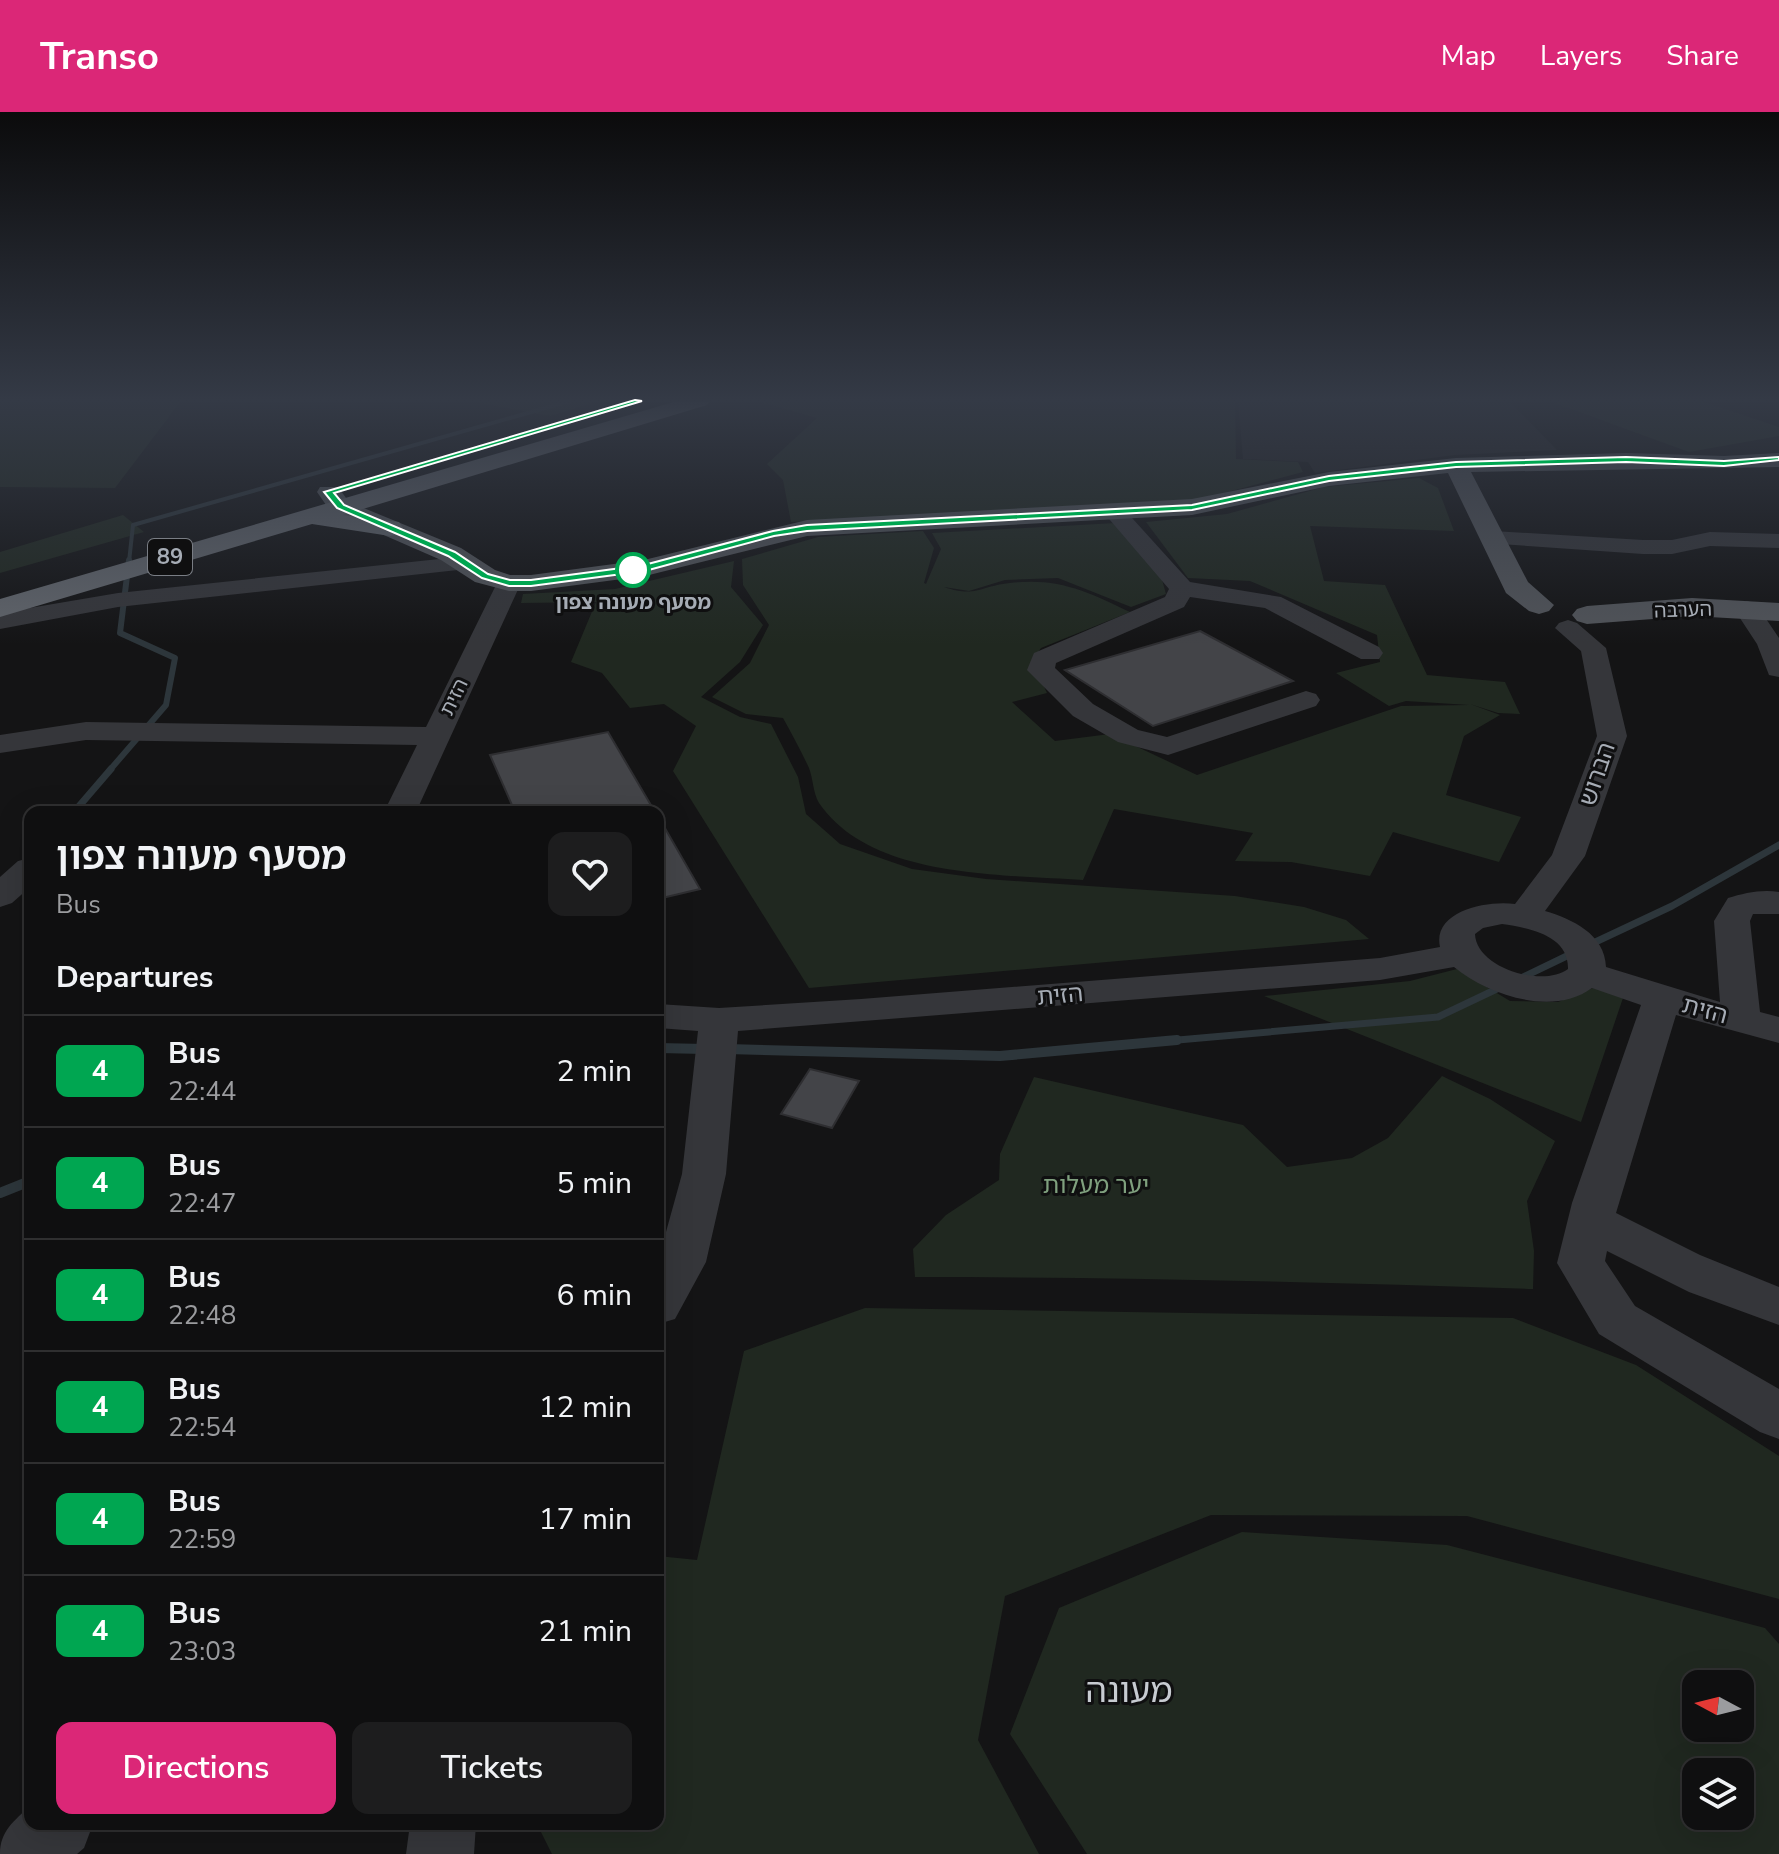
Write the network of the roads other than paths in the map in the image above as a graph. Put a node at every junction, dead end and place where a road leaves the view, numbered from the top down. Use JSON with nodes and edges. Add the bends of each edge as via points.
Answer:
{"nodes":[{"id":1,"x":396,"y":482,"type":"edge"},
{"id":2,"x":416,"y":482,"type":"edge"},
{"id":3,"x":432,"y":482,"type":"edge"},
{"id":4,"x":1314,"y":482,"type":"edge"},
{"id":5,"x":1465,"y":482,"type":"edge"},
{"id":6,"x":343,"y":500,"type":"junction"},
{"id":7,"x":1115,"y":513,"type":"junction"},
{"id":8,"x":272,"y":526,"type":"junction"},
{"id":9,"x":398,"y":526,"type":"junction"},
{"id":10,"x":1493,"y":538,"type":"junction"},
{"id":11,"x":1779,"y":541,"type":"edge"},
{"id":12,"x":459,"y":559,"type":"junction"},
{"id":13,"x":509,"y":583,"type":"junction"},
{"id":14,"x":0,"y":586,"type":"edge"},
{"id":15,"x":1182,"y":588,"type":"junction"},
{"id":16,"x":0,"y":608,"type":"edge"},
{"id":17,"x":1747,"y":609,"type":"junction"},
{"id":18,"x":1779,"y":612,"type":"edge"},
{"id":19,"x":0,"y":621,"type":"edge"},
{"id":20,"x":1578,"y":621,"type":"junction"},
{"id":21,"x":1370,"y":653,"type":"dead end"},
{"id":22,"x":1779,"y":669,"type":"edge"},
{"id":23,"x":1306,"y":700,"type":"dead end"},
{"id":24,"x":435,"y":736,"type":"junction"},
{"id":25,"x":0,"y":744,"type":"edge"},
{"id":26,"x":403,"y":806,"type":"edge"},
{"id":27,"x":24,"y":852,"type":"edge"},
{"id":28,"x":0,"y":855,"type":"edge"},
{"id":29,"x":24,"y":874,"type":"edge"},
{"id":30,"x":0,"y":896,"type":"edge"},
{"id":31,"x":1779,"y":903,"type":"edge"},
{"id":32,"x":1524,"y":916,"type":"junction"},
{"id":33,"x":1461,"y":955,"type":"junction"},
{"id":34,"x":1587,"y":973,"type":"junction"},
{"id":35,"x":1662,"y":999,"type":"junction"},
{"id":36,"x":664,"y":1016,"type":"edge"},
{"id":37,"x":719,"y":1020,"type":"junction"},
{"id":38,"x":1741,"y":1020,"type":"junction"},
{"id":39,"x":1779,"y":1030,"type":"edge"},
{"id":40,"x":1591,"y":1221,"type":"junction"},
{"id":41,"x":664,"y":1294,"type":"edge"},
{"id":42,"x":1779,"y":1306,"type":"edge"},
{"id":43,"x":1779,"y":1416,"type":"edge"},
{"id":44,"x":54,"y":1830,"type":"edge"},
{"id":45,"x":442,"y":1830,"type":"edge"},
{"id":46,"x":29,"y":1854,"type":"edge"},
{"id":47,"x":440,"y":1854,"type":"edge"}],
"edges":[{"from":1,"to":6,"type":"highway","number":"89"},
{"from":2,"to":6,"type":"highway","number":"89"},
{"from":3,"to":9,"type":"highway","via":[[411,499]]},
{"from":4,"to":7,"type":"main road","via":[[1222,503]]},
{"from":5,"to":10,"type":"main road"},
{"from":6,"to":8,"type":"highway","number":"89"},
{"from":6,"to":9,"type":"main road"},
{"from":6,"to":14,"type":"highway","number":"89"},
{"from":7,"to":13,"type":"main road","via":[[807,528],[645,568]]},
{"from":7,"to":15,"type":"street"},
{"from":8,"to":9,"type":"highway","via":[[329,520]]},
{"from":8,"to":16,"type":"highway","number":"89"},
{"from":9,"to":12,"type":"main road"},
{"from":10,"to":11,"type":"street","via":[[1643,547],[1710,539]]},
{"from":10,"to":20,"type":"main road","name":"הערבה","via":[[1516,587],[1539,605],[1562,605]]},
{"from":12,"to":13,"type":"main road","via":[[485,576]]},
{"from":12,"to":19,"type":"street","via":[[118,600]]},
{"from":13,"to":24,"type":"street","name":"הזית"},
{"from":15,"to":21,"type":"street","via":[[1272,602]]},
{"from":15,"to":23,"type":"street","via":[[1175,602],[1062,649],[1044,659],[1041,670],[1083,710],[1128,736],[1168,746]]},
{"from":17,"to":18,"type":"main road","name":"הערבה"},
{"from":17,"to":20,"type":"main road","name":"הערבה","via":[[1692,607]]},
{"from":17,"to":22,"type":"street"},
{"from":20,"to":32,"type":"street","name":"הברוש","via":[[1593,648],[1612,736],[1568,856]]},
{"from":24,"to":25,"type":"street","via":[[86,731]]},
{"from":24,"to":26,"type":"street","name":"הזית"},
{"from":27,"to":28,"type":"street"},
{"from":29,"to":30,"type":"street"},
{"from":31,"to":38,"type":"street","via":[[1740,905],[1732,921]]},
{"from":32,"to":33,"type":"street","via":[[1482,915],[1466,921],[1455,942]]},
{"from":32,"to":34,"type":"street","via":[[1570,935],[1589,961]]},
{"from":33,"to":34,"type":"street","via":[[1488,975],[1526,988],[1569,986]]},
{"from":33,"to":37,"type":"street","name":"הזית","via":[[1365,971]]},
{"from":34,"to":35,"type":"street","name":"הזית"},
{"from":35,"to":38,"type":"street","name":"הזית"},
{"from":35,"to":40,"type":"street"},
{"from":36,"to":37,"type":"street","name":"הזית"},
{"from":37,"to":41,"type":"street","via":[[704,1174],[682,1262]]},
{"from":38,"to":39,"type":"street","name":"הזית"},
{"from":40,"to":42,"type":"street","via":[[1675,1267]]},
{"from":40,"to":43,"type":"street","via":[[1581,1263],[1617,1320]]},
{"from":44,"to":46,"type":"street"},
{"from":45,"to":47,"type":"street"}]}
